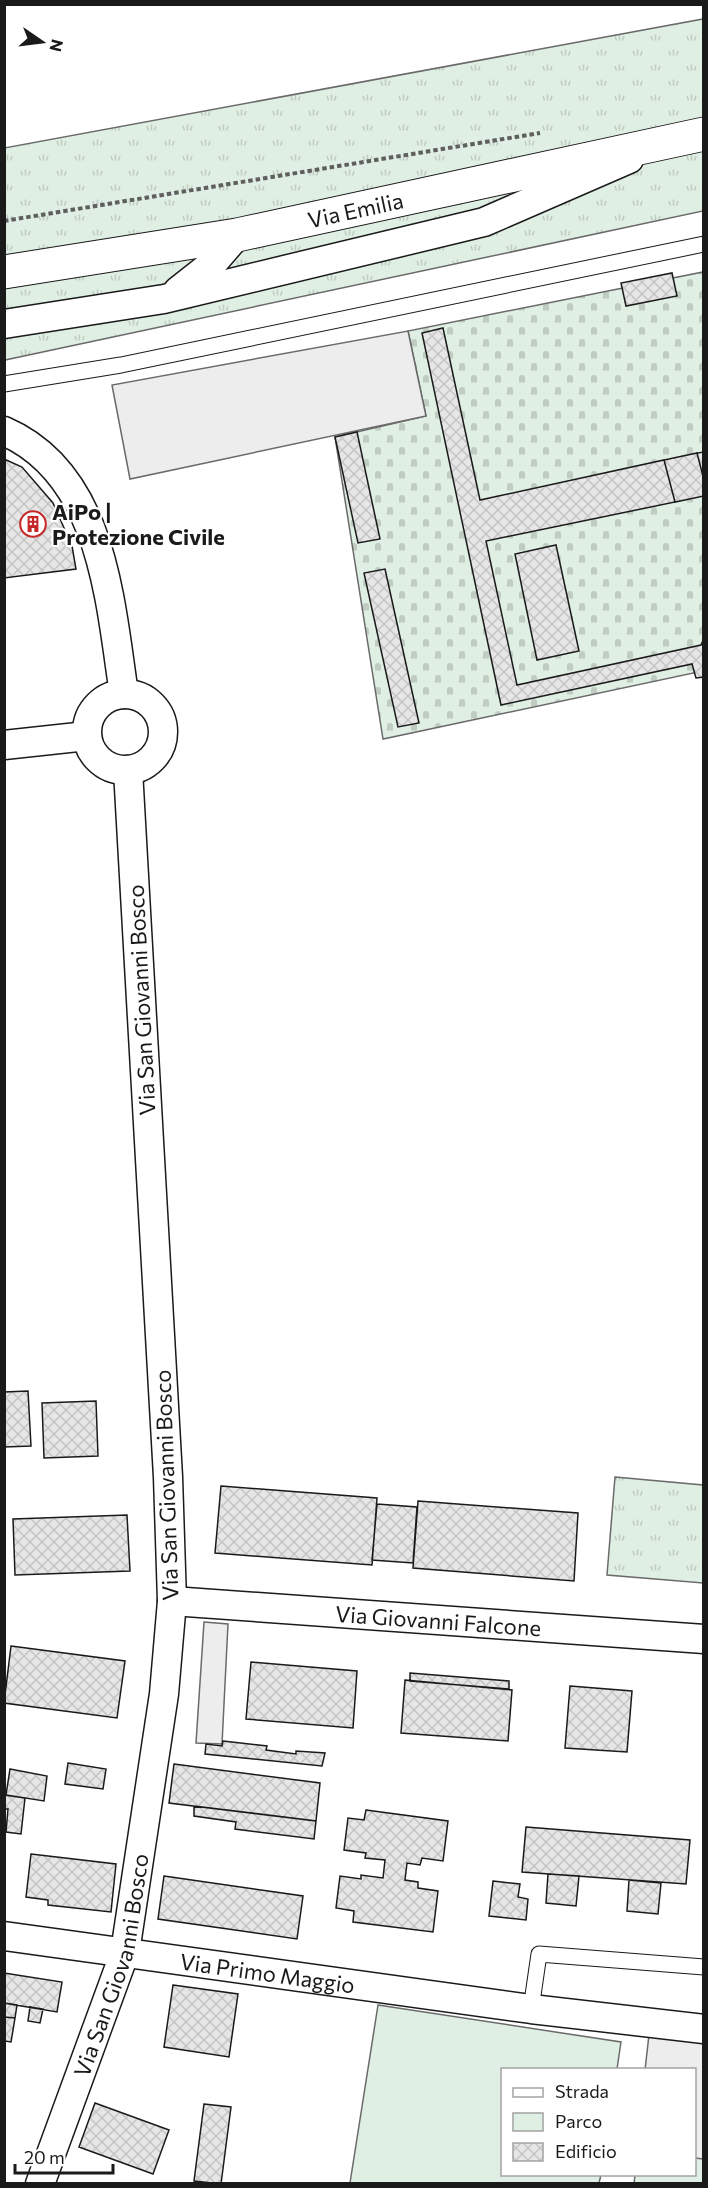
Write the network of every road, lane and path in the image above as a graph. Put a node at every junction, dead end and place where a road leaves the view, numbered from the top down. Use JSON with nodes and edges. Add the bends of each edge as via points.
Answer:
{"nodes":[{"id":1,"x":551,"y":131,"type":"dead end"},
{"id":2,"x":689,"y":137,"type":"edge"},
{"id":3,"x":4,"y":221,"type":"edge"},
{"id":4,"x":237,"y":235,"type":"junction"},
{"id":5,"x":704,"y":244,"type":"edge"},
{"id":6,"x":4,"y":272,"type":"edge"},
{"id":7,"x":164,"y":299,"type":"junction"},
{"id":8,"x":4,"y":324,"type":"edge"},
{"id":9,"x":4,"y":384,"type":"edge"},
{"id":10,"x":4,"y":431,"type":"edge"},
{"id":11,"x":124,"y":694,"type":"junction"},
{"id":12,"x":87,"y":736,"type":"junction"},
{"id":13,"x":4,"y":745,"type":"edge"},
{"id":14,"x":128,"y":770,"type":"junction"},
{"id":15,"x":172,"y":1601,"type":"junction"},
{"id":16,"x":704,"y":1639,"type":"edge"},
{"id":17,"x":4,"y":1936,"type":"edge"},
{"id":18,"x":125,"y":1952,"type":"junction"},
{"id":19,"x":704,"y":1967,"type":"edge"},
{"id":20,"x":531,"y":2009,"type":"junction"},
{"id":21,"x":704,"y":2029,"type":"edge"},
{"id":22,"x":40,"y":2184,"type":"edge"}],
"edges":[{"from":1,"to":3,"type":"path"},
{"from":2,"to":4,"type":"main road","name":"Via Emilia"},
{"from":2,"to":7,"type":"street","via":[[484,222]]},
{"from":4,"to":6,"type":"main road","name":"Via Emilia"},
{"from":4,"to":7,"type":"street","via":[[211,265]]},
{"from":5,"to":9,"type":"lane","via":[[121,365]]},
{"from":7,"to":8,"type":"street"},
{"from":10,"to":11,"type":"street","via":[[44,454],[63,476],[84,515],[105,570]]},
{"from":11,"to":12,"type":"street","via":[[112,696],[93,710]]},
{"from":11,"to":14,"type":"street","via":[[136,695],[155,708],[163,733],[153,758]]},
{"from":12,"to":13,"type":"street"},
{"from":12,"to":14,"type":"street","via":[[88,745],[105,765]]},
{"from":14,"to":15,"type":"street","name":"Via San Giovanni Bosco"},
{"from":15,"to":16,"type":"street","name":"Via Giovanni Falcone"},
{"from":15,"to":18,"type":"street","name":"Via San Giovanni Bosco","via":[[164,1694]]},
{"from":17,"to":18,"type":"street","name":"Via Primo Maggio"},
{"from":18,"to":20,"type":"street","name":"Via Primo Maggio"},
{"from":18,"to":22,"type":"street","name":"Via San Giovanni Bosco"},
{"from":19,"to":20,"type":"lane","via":[[539,1954]]},
{"from":20,"to":21,"type":"street","name":"Via Primo Maggio"}]}
